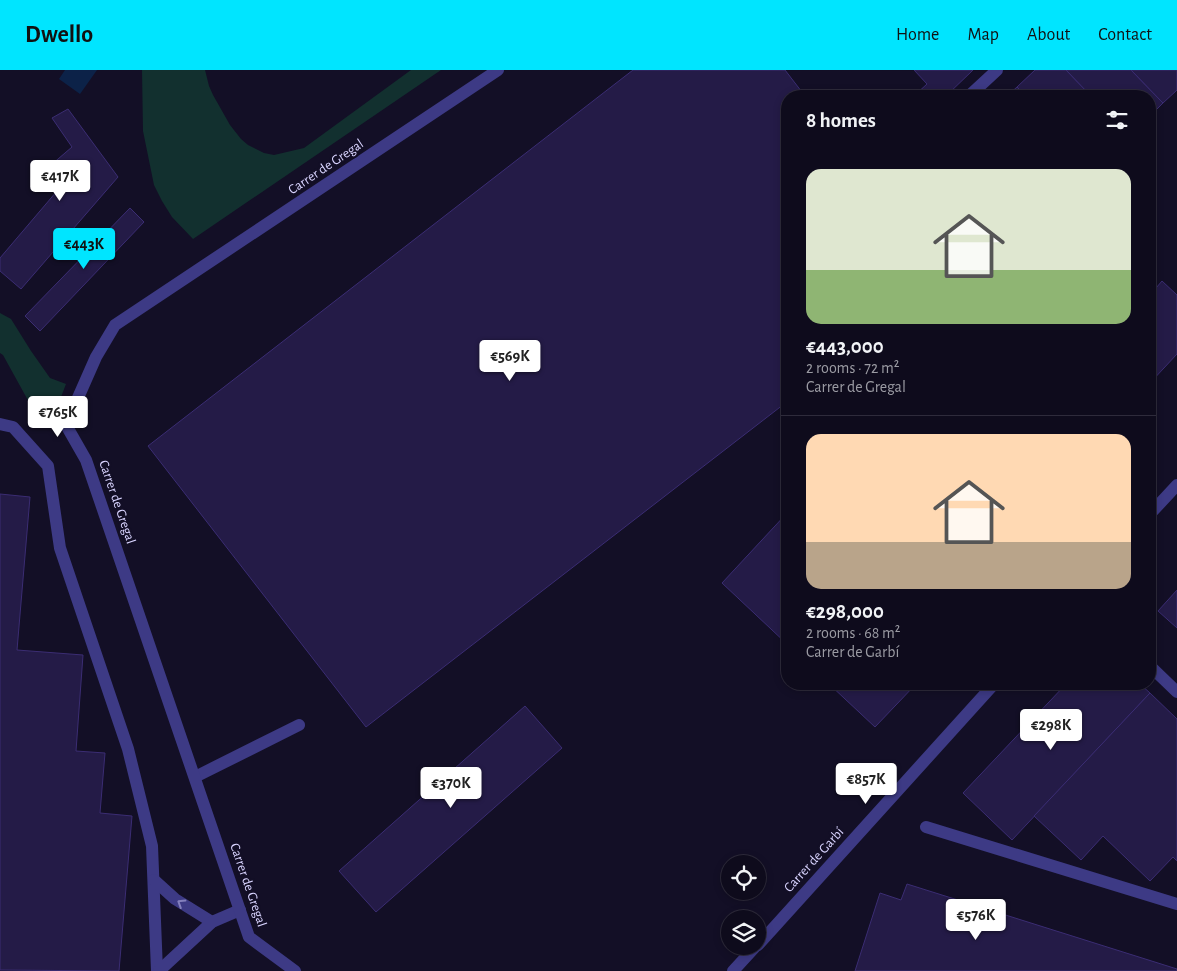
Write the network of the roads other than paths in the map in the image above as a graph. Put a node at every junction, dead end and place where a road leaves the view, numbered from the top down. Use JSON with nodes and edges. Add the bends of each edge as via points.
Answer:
{"nodes":[{"id":1,"x":498,"y":70,"type":"edge"},
{"id":2,"x":997,"y":70,"type":"edge"},
{"id":3,"x":975,"y":90,"type":"edge"},
{"id":4,"x":0,"y":424,"type":"edge"},
{"id":5,"x":1177,"y":485,"type":"edge"},
{"id":6,"x":1156,"y":508,"type":"edge"},
{"id":7,"x":1156,"y":672,"type":"edge"},
{"id":8,"x":989,"y":690,"type":"edge"},
{"id":9,"x":1177,"y":692,"type":"edge"},
{"id":10,"x":299,"y":726,"type":"dead end"},
{"id":11,"x":195,"y":777,"type":"junction"},
{"id":12,"x":926,"y":827,"type":"dead end"},
{"id":13,"x":154,"y":880,"type":"junction"},
{"id":14,"x":1177,"y":904,"type":"edge"},
{"id":15,"x":240,"y":910,"type":"junction"},
{"id":16,"x":212,"y":922,"type":"junction"},
{"id":17,"x":766,"y":935,"type":"edge"},
{"id":18,"x":748,"y":955,"type":"edge"},
{"id":19,"x":158,"y":971,"type":"edge"},
{"id":20,"x":295,"y":971,"type":"edge"},
{"id":21,"x":734,"y":971,"type":"edge"}],
"edges":[{"from":1,"to":11,"type":"street","name":"Carrer de Gregal","via":[[115,326],[96,357],[66,425],[86,460]]},
{"from":2,"to":3,"type":"street"},
{"from":4,"to":13,"type":"street","via":[[13,427],[48,466],[60,548],[128,749],[152,846]]},
{"from":5,"to":6,"type":"street"},
{"from":7,"to":9,"type":"street"},
{"from":8,"to":17,"type":"street","name":"Carrer de Garbí"},
{"from":10,"to":11,"type":"street"},
{"from":11,"to":15,"type":"street","name":"Carrer de Gregal"},
{"from":12,"to":14,"type":"street"},
{"from":16,"to":13,"type":"street","one_way":true,"via":[[175,899]]},
{"from":13,"to":19,"type":"street"},
{"from":15,"to":16,"type":"street"},
{"from":15,"to":20,"type":"street","name":"Carrer de Gregal","via":[[249,937]]},
{"from":16,"to":19,"type":"street"},
{"from":18,"to":21,"type":"street","name":"Carrer de Garbí"}]}
